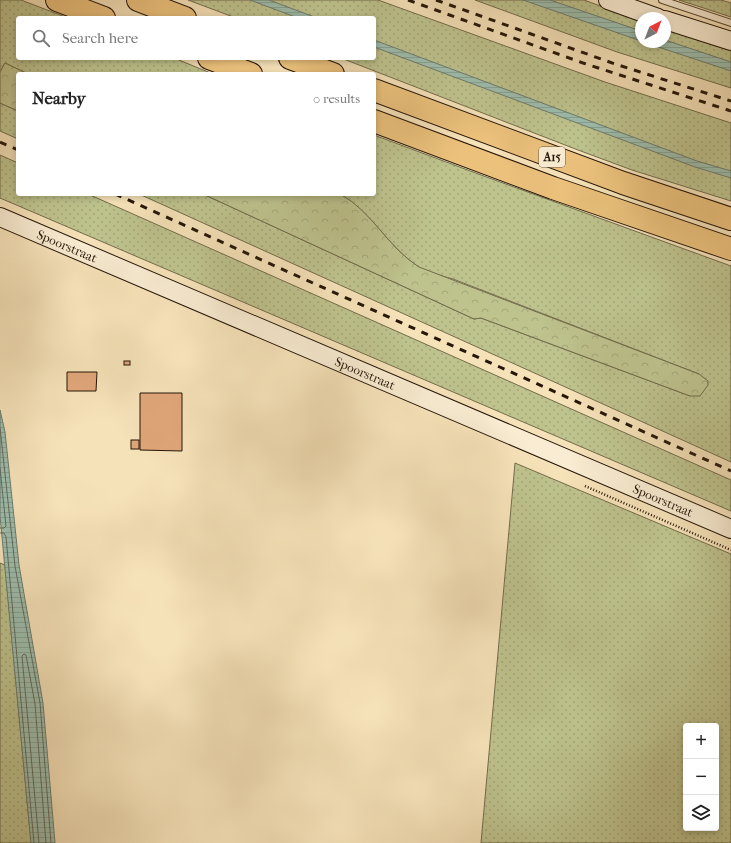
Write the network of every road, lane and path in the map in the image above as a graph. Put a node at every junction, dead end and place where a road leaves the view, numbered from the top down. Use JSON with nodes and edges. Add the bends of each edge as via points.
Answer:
{"nodes":[{"id":1,"x":57,"y":0,"type":"edge"},
{"id":2,"x":138,"y":0,"type":"edge"},
{"id":3,"x":608,"y":0,"type":"edge"},
{"id":4,"x":662,"y":0,"type":"edge"},
{"id":5,"x":641,"y":12,"type":"edge"},
{"id":6,"x":99,"y":16,"type":"edge"},
{"id":7,"x":180,"y":16,"type":"edge"},
{"id":8,"x":671,"y":22,"type":"edge"},
{"id":9,"x":731,"y":23,"type":"edge"},
{"id":10,"x":731,"y":41,"type":"edge"},
{"id":11,"x":214,"y":60,"type":"edge"},
{"id":12,"x":295,"y":60,"type":"edge"},
{"id":13,"x":246,"y":72,"type":"edge"},
{"id":14,"x":328,"y":72,"type":"edge"},
{"id":15,"x":376,"y":91,"type":"edge"},
{"id":16,"x":376,"y":122,"type":"edge"},
{"id":17,"x":0,"y":217,"type":"edge"},
{"id":18,"x":731,"y":219,"type":"edge"},
{"id":19,"x":731,"y":249,"type":"edge"},
{"id":20,"x":731,"y":529,"type":"edge"}],
"edges":[{"from":1,"to":6,"type":"highway"},
{"from":2,"to":7,"type":"highway"},
{"from":3,"to":5,"type":"main road"},
{"from":4,"to":9,"type":"lane"},
{"from":8,"to":10,"type":"main road"},
{"from":11,"to":13,"type":"highway"},
{"from":12,"to":14,"type":"highway"},
{"from":15,"to":18,"type":"highway","number":"A15","via":[[609,178]]},
{"from":16,"to":19,"type":"highway","number":"A15","via":[[553,188]]},
{"from":17,"to":20,"type":"main road","name":"Spoorstraat"}]}
